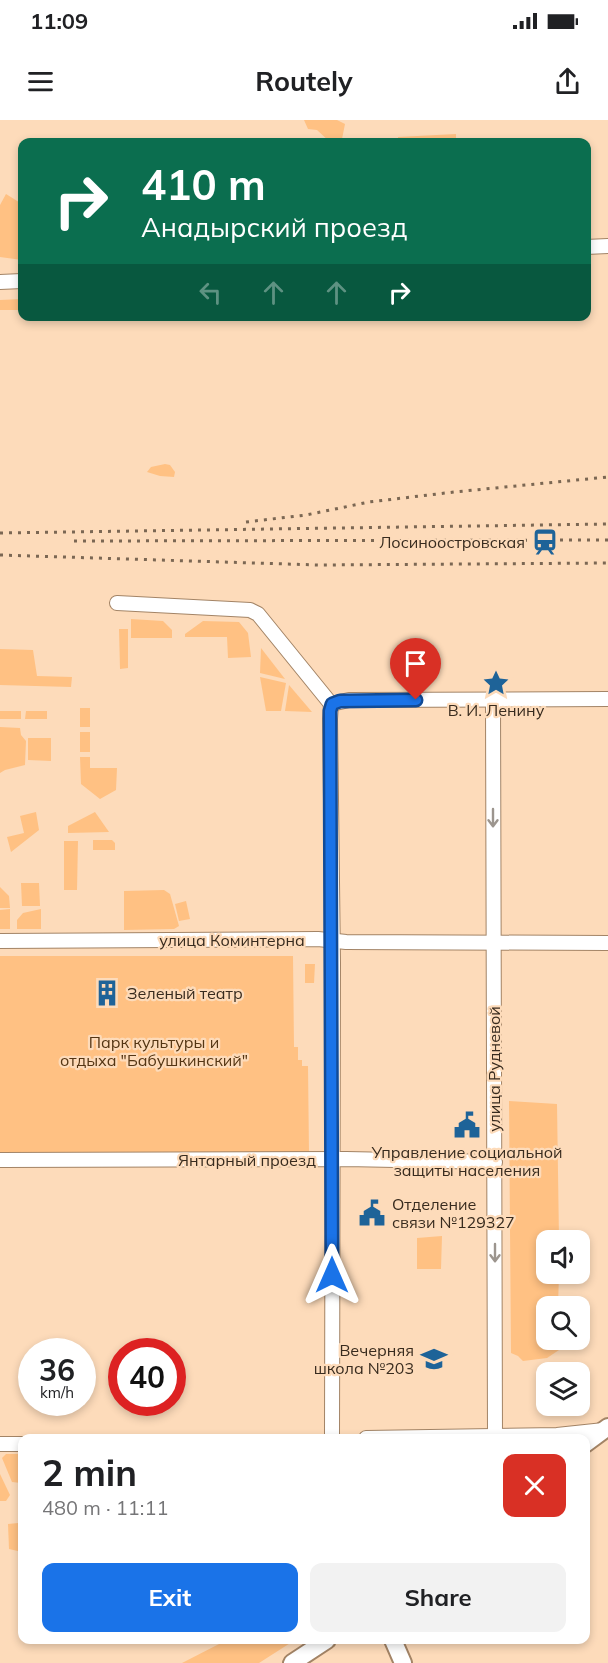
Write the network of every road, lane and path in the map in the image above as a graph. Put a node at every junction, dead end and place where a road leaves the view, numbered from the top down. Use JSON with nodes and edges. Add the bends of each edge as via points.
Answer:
{"nodes":[{"id":1,"x":608,"y":246,"type":"edge"},
{"id":2,"x":591,"y":247,"type":"edge"},
{"id":3,"x":18,"y":280,"type":"edge"},
{"id":4,"x":0,"y":282,"type":"edge"},
{"id":5,"x":117,"y":603,"type":"dead end"},
{"id":6,"x":608,"y":699,"type":"edge"},
{"id":7,"x":493,"y":701,"type":"junction"},
{"id":8,"x":332,"y":704,"type":"junction"},
{"id":9,"x":0,"y":941,"type":"edge"},
{"id":10,"x":332,"y":941,"type":"junction"},
{"id":11,"x":493,"y":942,"type":"junction"},
{"id":12,"x":608,"y":943,"type":"edge"},
{"id":13,"x":332,"y":1159,"type":"junction"},
{"id":14,"x":0,"y":1160,"type":"edge"},
{"id":15,"x":495,"y":1162,"type":"junction"},
{"id":16,"x":606,"y":1428,"type":"edge"},
{"id":17,"x":332,"y":1434,"type":"edge"},
{"id":18,"x":495,"y":1434,"type":"edge"},
{"id":19,"x":564,"y":1434,"type":"edge"},
{"id":20,"x":590,"y":1440,"type":"edge"},
{"id":21,"x":0,"y":1444,"type":"edge"},
{"id":22,"x":18,"y":1444,"type":"edge"},
{"id":23,"x":321,"y":1644,"type":"edge"},
{"id":24,"x":395,"y":1644,"type":"edge"},
{"id":25,"x":292,"y":1663,"type":"edge"},
{"id":26,"x":403,"y":1663,"type":"edge"}],
"edges":[{"from":1,"to":2,"type":"street"},
{"from":3,"to":4,"type":"street"},
{"from":5,"to":8,"type":"street","via":[[250,609]]},
{"from":6,"to":7,"type":"street"},
{"from":7,"to":8,"type":"street","via":[[349,700]]},
{"from":7,"to":11,"type":"street","name":"улица Рудневой","one_way":true},
{"from":8,"to":10,"type":"street"},
{"from":9,"to":10,"type":"street","name":"улица Коминтерна"},
{"from":10,"to":11,"type":"street","name":"улица Коминтерна"},
{"from":10,"to":13,"type":"street"},
{"from":11,"to":12,"type":"street","name":"улица Коминтерна"},
{"from":11,"to":15,"type":"street","name":"улица Рудневой"},
{"from":13,"to":14,"type":"street","name":"Янтарный проезд"},
{"from":13,"to":15,"type":"street","name":"Янтарный проезд"},
{"from":13,"to":17,"type":"street"},
{"from":15,"to":18,"type":"street","name":"улица Рудневой","one_way":true},
{"from":16,"to":19,"type":"street"},
{"from":16,"to":20,"type":"main road"},
{"from":21,"to":22,"type":"street"},
{"from":23,"to":25,"type":"main road"},
{"from":24,"to":26,"type":"main road"}]}
